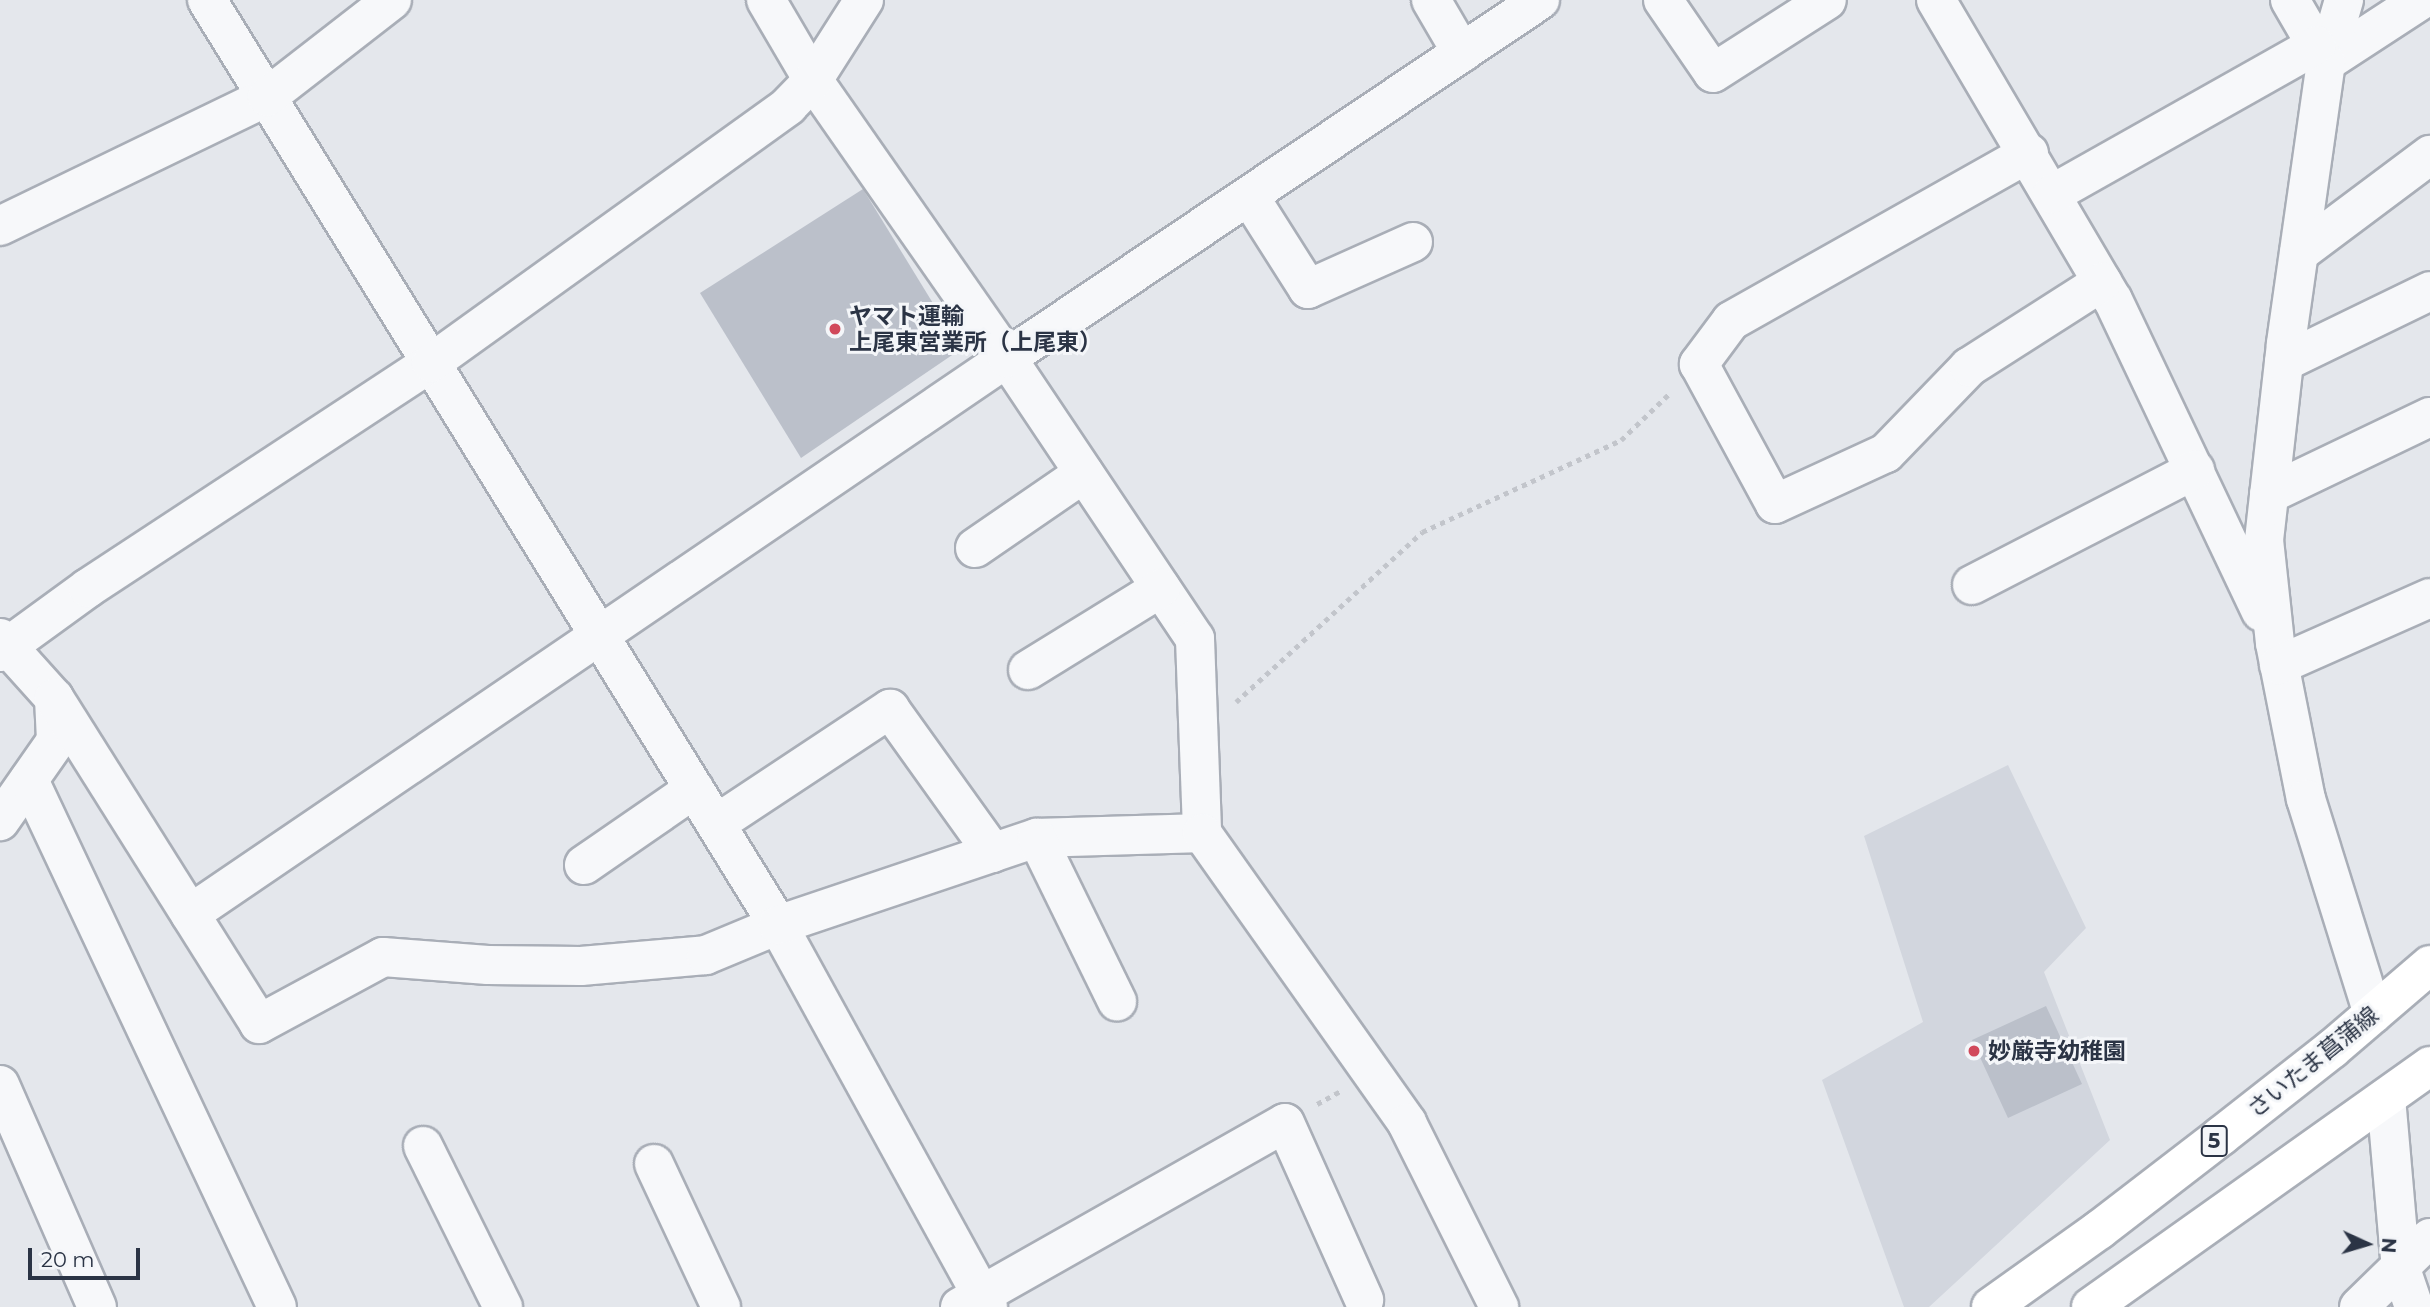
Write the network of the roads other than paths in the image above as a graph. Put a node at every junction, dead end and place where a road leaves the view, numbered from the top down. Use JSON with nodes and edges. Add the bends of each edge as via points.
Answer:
{"nodes":[{"id":1,"x":206,"y":0,"type":"edge"},
{"id":2,"x":392,"y":0,"type":"edge"},
{"id":3,"x":766,"y":0,"type":"edge"},
{"id":4,"x":864,"y":0,"type":"edge"},
{"id":5,"x":1431,"y":0,"type":"edge"},
{"id":6,"x":1540,"y":0,"type":"edge"},
{"id":7,"x":1662,"y":0,"type":"edge"},
{"id":8,"x":1827,"y":0,"type":"edge"},
{"id":9,"x":1936,"y":0,"type":"edge"},
{"id":10,"x":2290,"y":0,"type":"edge"},
{"id":11,"x":2344,"y":0,"type":"edge"},
{"id":12,"x":2421,"y":0,"type":"edge"},
{"id":13,"x":1462,"y":53,"type":"junction"},
{"id":14,"x":2321,"y":53,"type":"junction"},
{"id":15,"x":813,"y":80,"type":"junction"},
{"id":16,"x":267,"y":97,"type":"junction"},
{"id":17,"x":2029,"y":153,"type":"junction"},
{"id":18,"x":2430,"y":155,"type":"edge"},
{"id":19,"x":2052,"y":194,"type":"junction"},
{"id":20,"x":1249,"y":196,"type":"junction"},
{"id":21,"x":0,"y":226,"type":"edge"},
{"id":22,"x":1413,"y":242,"type":"dead end"},
{"id":23,"x":2299,"y":253,"type":"junction"},
{"id":24,"x":2102,"y":282,"type":"junction"},
{"id":25,"x":2430,"y":291,"type":"edge"},
{"id":26,"x":1007,"y":358,"type":"junction"},
{"id":27,"x":2284,"y":362,"type":"junction"},
{"id":28,"x":431,"y":363,"type":"junction"},
{"id":29,"x":2430,"y":417,"type":"edge"},
{"id":30,"x":2195,"y":470,"type":"junction"},
{"id":31,"x":1084,"y":473,"type":"junction"},
{"id":32,"x":2270,"y":494,"type":"junction"},
{"id":33,"x":975,"y":548,"type":"dead end"},
{"id":34,"x":1972,"y":585,"type":"dead end"},
{"id":35,"x":1161,"y":588,"type":"junction"},
{"id":36,"x":2430,"y":598,"type":"edge"},
{"id":37,"x":599,"y":634,"type":"junction"},
{"id":38,"x":2,"y":646,"type":"edge"},
{"id":39,"x":2277,"y":654,"type":"junction"},
{"id":40,"x":1028,"y":670,"type":"dead end"},
{"id":41,"x":54,"y":698,"type":"junction"},
{"id":42,"x":29,"y":780,"type":"junction"},
{"id":43,"x":694,"y":789,"type":"junction"},
{"id":44,"x":0,"y":821,"type":"edge"},
{"id":45,"x":716,"y":824,"type":"junction"},
{"id":46,"x":1202,"y":833,"type":"junction"},
{"id":47,"x":1037,"y":838,"type":"junction"},
{"id":48,"x":993,"y":853,"type":"junction"},
{"id":49,"x":584,"y":865,"type":"dead end"},
{"id":50,"x":190,"y":914,"type":"junction"},
{"id":51,"x":778,"y":925,"type":"junction"},
{"id":52,"x":2430,"y":965,"type":"edge"},
{"id":53,"x":1117,"y":1001,"type":"dead end"},
{"id":54,"x":2373,"y":1014,"type":"junction"},
{"id":55,"x":2430,"y":1066,"type":"edge"},
{"id":56,"x":0,"y":1085,"type":"edge"},
{"id":57,"x":2386,"y":1098,"type":"junction"},
{"id":58,"x":422,"y":1146,"type":"dead end"},
{"id":59,"x":654,"y":1164,"type":"dead end"},
{"id":60,"x":2430,"y":1238,"type":"edge"},
{"id":61,"x":2401,"y":1269,"type":"junction"},
{"id":62,"x":1364,"y":1300,"type":"dead end"},
{"id":63,"x":977,"y":1303,"type":"edge"},
{"id":64,"x":97,"y":1307,"type":"edge"},
{"id":65,"x":277,"y":1307,"type":"edge"},
{"id":66,"x":503,"y":1307,"type":"edge"},
{"id":67,"x":721,"y":1307,"type":"edge"},
{"id":68,"x":1499,"y":1307,"type":"edge"},
{"id":69,"x":1991,"y":1307,"type":"edge"},
{"id":70,"x":2091,"y":1307,"type":"edge"},
{"id":71,"x":2359,"y":1307,"type":"edge"},
{"id":72,"x":2414,"y":1307,"type":"edge"}],
"edges":[{"from":1,"to":16,"type":"street"},
{"from":2,"to":16,"type":"street"},
{"from":3,"to":15,"type":"street"},
{"from":4,"to":15,"type":"street"},
{"from":5,"to":13,"type":"street"},
{"from":6,"to":13,"type":"street"},
{"from":7,"to":8,"type":"street","via":[[1713,73]]},
{"from":9,"to":17,"type":"street"},
{"from":10,"to":14,"type":"street"},
{"from":11,"to":14,"type":"street"},
{"from":12,"to":14,"type":"street"},
{"from":13,"to":20,"type":"street"},
{"from":14,"to":19,"type":"street"},
{"from":14,"to":23,"type":"street"},
{"from":15,"to":26,"type":"street"},
{"from":15,"to":28,"type":"street","via":[[788,106]]},
{"from":16,"to":21,"type":"street"},
{"from":16,"to":28,"type":"street"},
{"from":17,"to":19,"type":"street"},
{"from":17,"to":24,"type":"street","via":[[1731,321],[1699,364],[1775,504],[1886,453],[1969,366]]},
{"from":18,"to":23,"type":"street"},
{"from":19,"to":24,"type":"street"},
{"from":20,"to":22,"type":"street","via":[[1308,289]]},
{"from":20,"to":26,"type":"street"},
{"from":23,"to":27,"type":"street"},
{"from":24,"to":30,"type":"street"},
{"from":25,"to":27,"type":"street"},
{"from":26,"to":31,"type":"street"},
{"from":26,"to":37,"type":"street"},
{"from":27,"to":32,"type":"street"},
{"from":28,"to":37,"type":"street"},
{"from":28,"to":38,"type":"street"},
{"from":29,"to":32,"type":"street"},
{"from":30,"to":34,"type":"street"},
{"from":30,"to":39,"type":"street"},
{"from":31,"to":33,"type":"street"},
{"from":31,"to":35,"type":"street"},
{"from":32,"to":39,"type":"street","via":[[2264,540]]},
{"from":35,"to":40,"type":"street"},
{"from":35,"to":46,"type":"street","via":[[1195,639]]},
{"from":36,"to":39,"type":"street"},
{"from":37,"to":43,"type":"street"},
{"from":37,"to":50,"type":"street"},
{"from":38,"to":41,"type":"street"},
{"from":39,"to":54,"type":"street","via":[[2306,799]]},
{"from":41,"to":42,"type":"street","via":[[56,741]]},
{"from":41,"to":50,"type":"street"},
{"from":42,"to":44,"type":"street"},
{"from":42,"to":65,"type":"street"},
{"from":43,"to":45,"type":"street"},
{"from":43,"to":49,"type":"street"},
{"from":45,"to":48,"type":"street","via":[[890,709]]},
{"from":45,"to":51,"type":"street"},
{"from":46,"to":47,"type":"street"},
{"from":46,"to":68,"type":"street","via":[[1407,1123]]},
{"from":47,"to":48,"type":"street"},
{"from":47,"to":53,"type":"street"},
{"from":48,"to":51,"type":"street"},
{"from":50,"to":51,"type":"street","via":[[259,1024],[383,957],[581,966],[706,955]]},
{"from":51,"to":63,"type":"street"},
{"from":52,"to":54,"type":"main road","name":"さいたま菖蒲線","number":"5"},
{"from":54,"to":69,"type":"main road","name":"さいたま菖蒲線","number":"5","via":[[2140,1199]]},
{"from":55,"to":57,"type":"main road"},
{"from":56,"to":64,"type":"street"},
{"from":57,"to":61,"type":"street"},
{"from":57,"to":70,"type":"main road"},
{"from":58,"to":66,"type":"street"},
{"from":59,"to":67,"type":"street"},
{"from":60,"to":61,"type":"street"},
{"from":61,"to":71,"type":"street"},
{"from":61,"to":72,"type":"street"},
{"from":62,"to":63,"type":"street","via":[[1285,1123]]}]}
